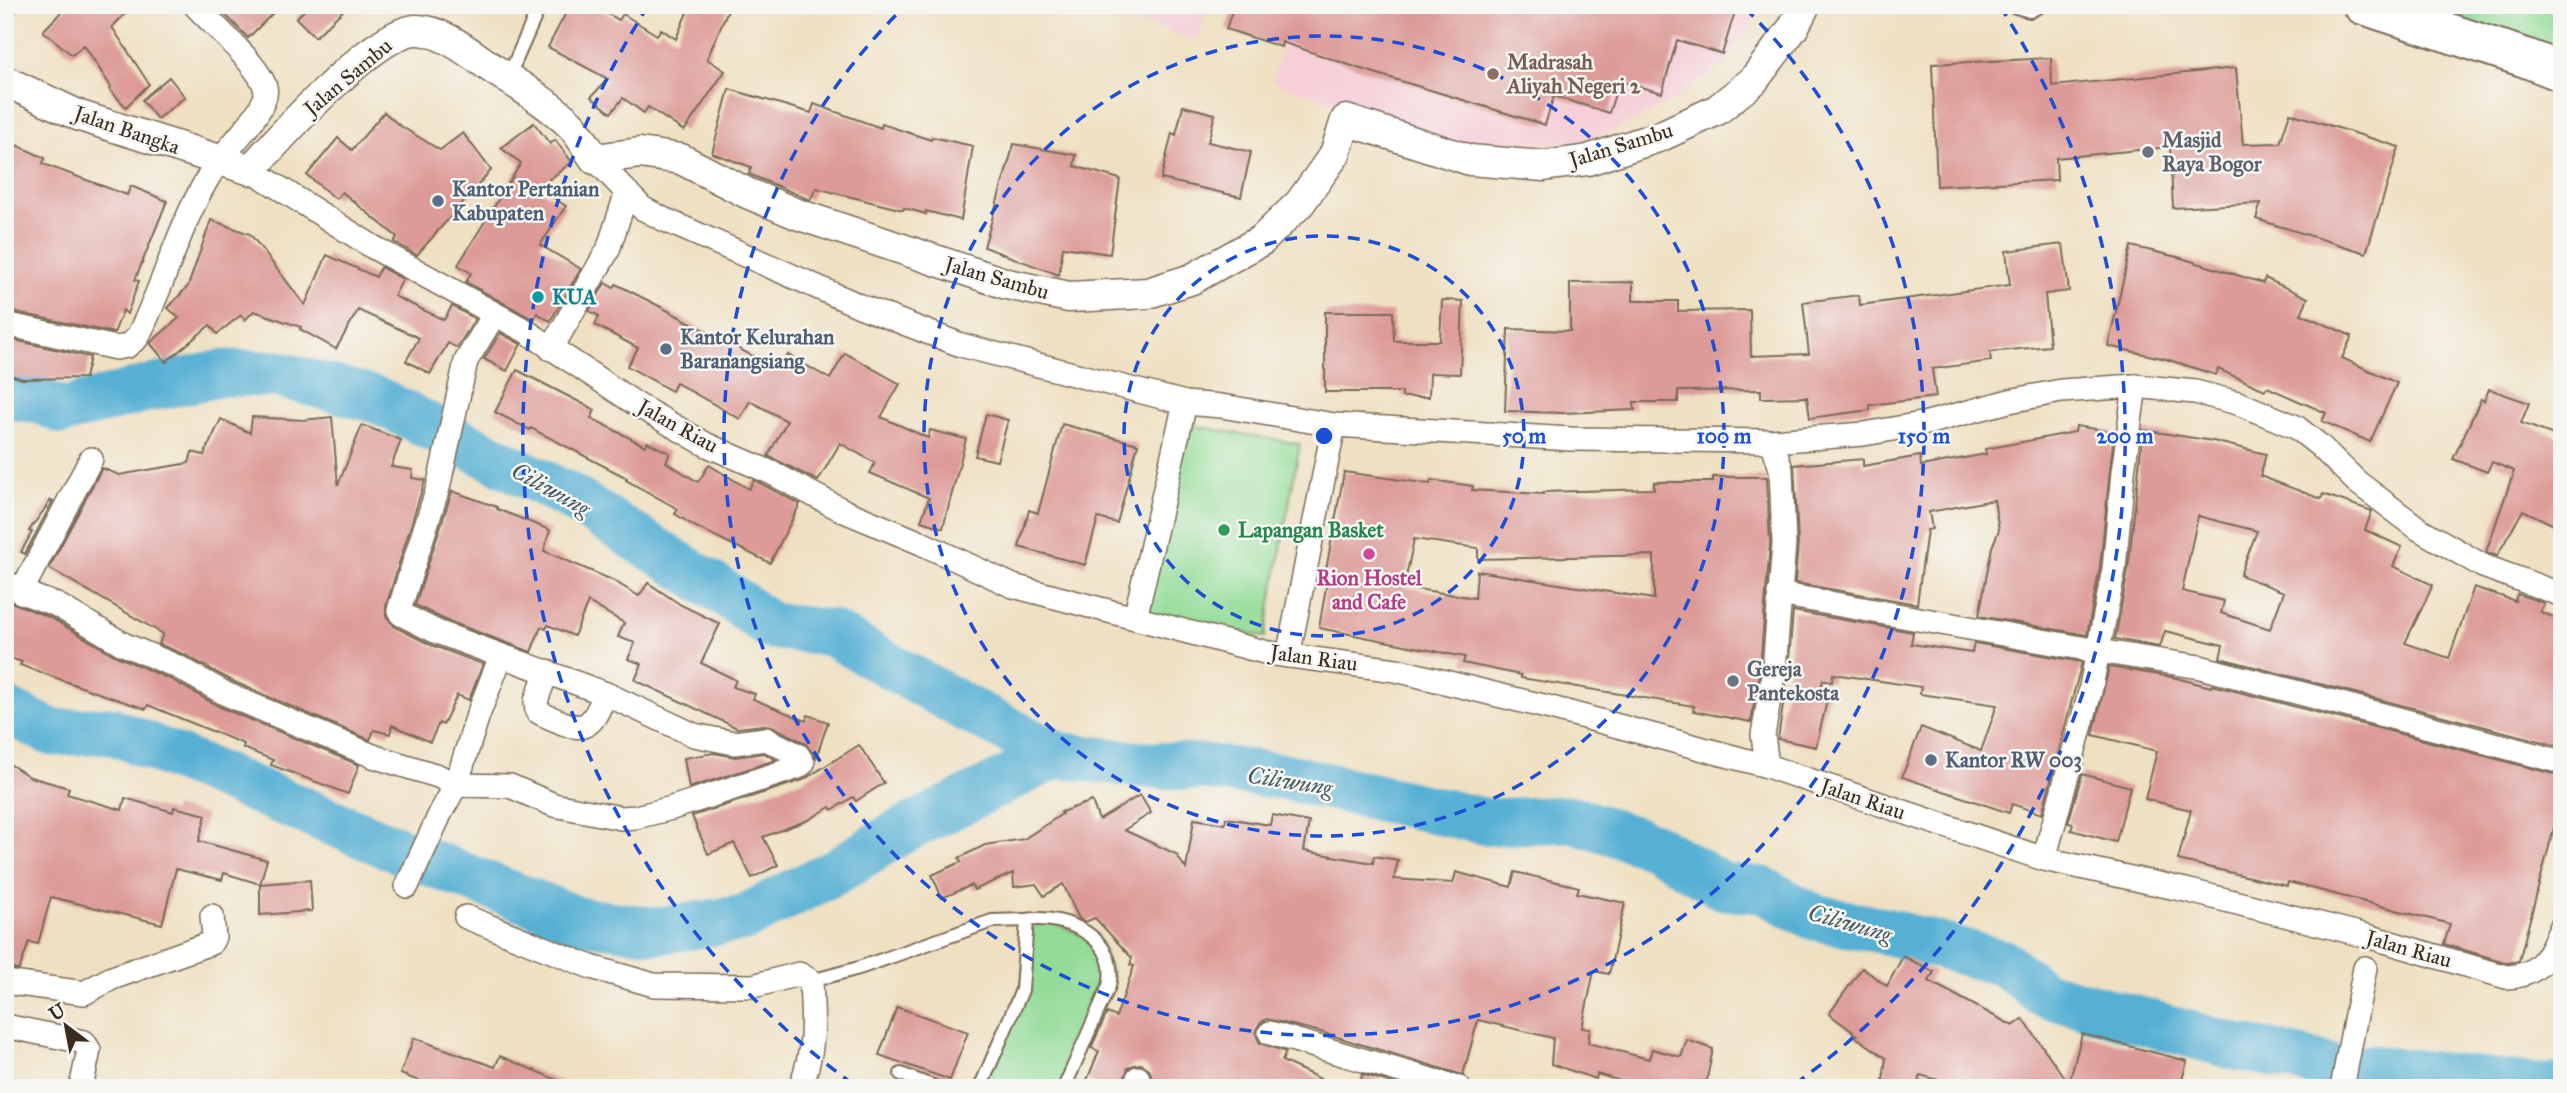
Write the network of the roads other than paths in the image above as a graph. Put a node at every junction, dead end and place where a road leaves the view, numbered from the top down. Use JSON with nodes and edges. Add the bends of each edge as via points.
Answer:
{"nodes":[{"id":1,"x":195,"y":5,"type":"edge"},
{"id":2,"x":540,"y":5,"type":"edge"},
{"id":3,"x":1805,"y":5,"type":"edge"},
{"id":4,"x":2009,"y":5,"type":"edge"},
{"id":5,"x":2042,"y":5,"type":"edge"},
{"id":6,"x":2363,"y":5,"type":"edge"},
{"id":7,"x":2562,"y":72,"type":"edge"},
{"id":8,"x":507,"y":78,"type":"junction"},
{"id":9,"x":5,"y":81,"type":"edge"},
{"id":10,"x":595,"y":159,"type":"junction"},
{"id":11,"x":219,"y":160,"type":"junction"},
{"id":12,"x":251,"y":170,"type":"junction"},
{"id":13,"x":627,"y":192,"type":"junction"},
{"id":14,"x":494,"y":315,"type":"junction"},
{"id":15,"x":5,"y":324,"type":"edge"},
{"id":16,"x":551,"y":349,"type":"junction"},
{"id":17,"x":2135,"y":386,"type":"junction"},
{"id":18,"x":1185,"y":402,"type":"junction"},
{"id":19,"x":1334,"y":425,"type":"junction"},
{"id":20,"x":1772,"y":441,"type":"junction"},
{"id":21,"x":91,"y":459,"type":"dead end"},
{"id":22,"x":13,"y":587,"type":"edge"},
{"id":23,"x":1779,"y":594,"type":"junction"},
{"id":24,"x":2562,"y":595,"type":"edge"},
{"id":25,"x":1135,"y":618,"type":"junction"},
{"id":26,"x":2098,"y":651,"type":"junction"},
{"id":27,"x":500,"y":656,"type":"junction"},
{"id":28,"x":1288,"y":656,"type":"junction"},
{"id":29,"x":547,"y":671,"type":"junction"},
{"id":30,"x":606,"y":694,"type":"junction"},
{"id":31,"x":2562,"y":762,"type":"edge"},
{"id":32,"x":1767,"y":766,"type":"junction"},
{"id":33,"x":456,"y":785,"type":"junction"},
{"id":34,"x":2044,"y":859,"type":"junction"},
{"id":35,"x":408,"y":886,"type":"dead end"},
{"id":36,"x":212,"y":916,"type":"dead end"},
{"id":37,"x":466,"y":917,"type":"dead end"},
{"id":38,"x":1027,"y":920,"type":"junction"},
{"id":39,"x":2562,"y":926,"type":"edge"},
{"id":40,"x":2554,"y":961,"type":"edge"},
{"id":41,"x":2365,"y":968,"type":"dead end"},
{"id":42,"x":811,"y":981,"type":"junction"},
{"id":43,"x":5,"y":982,"type":"edge"},
{"id":44,"x":5,"y":1026,"type":"edge"},
{"id":45,"x":1270,"y":1033,"type":"dead end"},
{"id":46,"x":901,"y":1074,"type":"dead end"},
{"id":47,"x":2344,"y":1080,"type":"edge"},
{"id":48,"x":81,"y":1088,"type":"edge"},
{"id":49,"x":800,"y":1088,"type":"edge"},
{"id":50,"x":937,"y":1088,"type":"edge"},
{"id":51,"x":980,"y":1088,"type":"edge"},
{"id":52,"x":1064,"y":1088,"type":"edge"},
{"id":53,"x":1459,"y":1088,"type":"edge"}],
"edges":[{"from":1,"to":11,"type":"street","via":[[257,72],[266,88],[255,116]]},
{"from":2,"to":8,"type":"lane"},
{"from":3,"to":10,"type":"street","name":"Jalan Sambu","via":[[1753,81],[1717,110],[1661,136],[1588,160],[1544,166],[1470,160],[1346,120],[1335,154],[1300,202],[1262,240],[1192,279],[1147,293],[1069,297],[1007,284],[797,214],[681,159],[640,153]]},
{"from":4,"to":5,"type":"lane","via":[[2030,11]]},
{"from":6,"to":7,"type":"highway"},
{"from":8,"to":10,"type":"street","name":"Jalan Sambu","via":[[571,125]]},
{"from":8,"to":12,"type":"street","name":"Jalan Sambu","via":[[443,36],[416,30],[392,37],[288,127]]},
{"from":9,"to":11,"type":"street","name":"Jalan Bangka","via":[[80,116]]},
{"from":10,"to":13,"type":"street"},
{"from":11,"to":12,"type":"street","name":"Jalan Bangka"},
{"from":11,"to":15,"type":"street","via":[[191,212],[146,320],[127,346],[116,348]]},
{"from":12,"to":14,"type":"street","name":"Jalan Riau","via":[[361,240]]},
{"from":13,"to":16,"type":"street","via":[[608,250]]},
{"from":13,"to":18,"type":"street","via":[[642,208],[663,219],[919,330],[1000,357]]},
{"from":14,"to":16,"type":"street","name":"Jalan Riau"},
{"from":14,"to":27,"type":"street","via":[[467,361],[438,488],[400,612],[420,625]]},
{"from":16,"to":25,"type":"street","name":"Jalan Riau","via":[[707,445],[844,511],[1013,586]]},
{"from":17,"to":20,"type":"street","via":[[2048,394],[1864,434]]},
{"from":17,"to":24,"type":"street","via":[[2195,392],[2238,403],[2296,427],[2419,529],[2483,566]]},
{"from":17,"to":26,"type":"street","via":[[2114,569]]},
{"from":18,"to":19,"type":"street"},
{"from":18,"to":25,"type":"street"},
{"from":19,"to":20,"type":"street","via":[[1571,439]]},
{"from":19,"to":28,"type":"street"},
{"from":20,"to":23,"type":"street","via":[[1781,469],[1784,505]]},
{"from":21,"to":22,"type":"street"},
{"from":22,"to":33,"type":"street","via":[[57,605],[123,644],[226,694],[373,756]]},
{"from":23,"to":26,"type":"street"},
{"from":23,"to":32,"type":"street","via":[[1776,659],[1763,735]]},
{"from":25,"to":28,"type":"street","name":"Jalan Riau"},
{"from":26,"to":31,"type":"street","via":[[2200,667]]},
{"from":26,"to":34,"type":"street"},
{"from":27,"to":29,"type":"street"},
{"from":27,"to":33,"type":"street"},
{"from":28,"to":32,"type":"street","name":"Jalan Riau","via":[[1396,670]]},
{"from":29,"to":30,"type":"street"},
{"from":29,"to":30,"type":"street","via":[[537,711],[575,728],[593,719]]},
{"from":30,"to":33,"type":"street","via":[[694,735],[734,743],[766,739],[798,755],[803,763],[636,817],[554,805],[510,786]]},
{"from":32,"to":34,"type":"street","name":"Jalan Riau"},
{"from":33,"to":35,"type":"street"},
{"from":34,"to":40,"type":"street","name":"Jalan Riau","via":[[2216,897],[2506,977],[2518,977]]},
{"from":36,"to":43,"type":"street","via":[[211,943],[112,978],[84,993]]},
{"from":37,"to":42,"type":"street","via":[[591,967],[654,985],[753,986],[799,974]]},
{"from":38,"to":42,"type":"lane","via":[[992,922]]},
{"from":38,"to":51,"type":"lane","via":[[1022,990]]},
{"from":38,"to":52,"type":"lane","via":[[1041,918],[1077,927],[1098,941],[1110,957],[1109,986]]},
{"from":39,"to":40,"type":"street","name":"Jalan Riau"},
{"from":41,"to":47,"type":"street"},
{"from":42,"to":49,"type":"street","via":[[813,1043]]},
{"from":44,"to":48,"type":"street","via":[[84,1042],[89,1050]]},
{"from":45,"to":53,"type":"street"},
{"from":46,"to":50,"type":"lane"}]}
